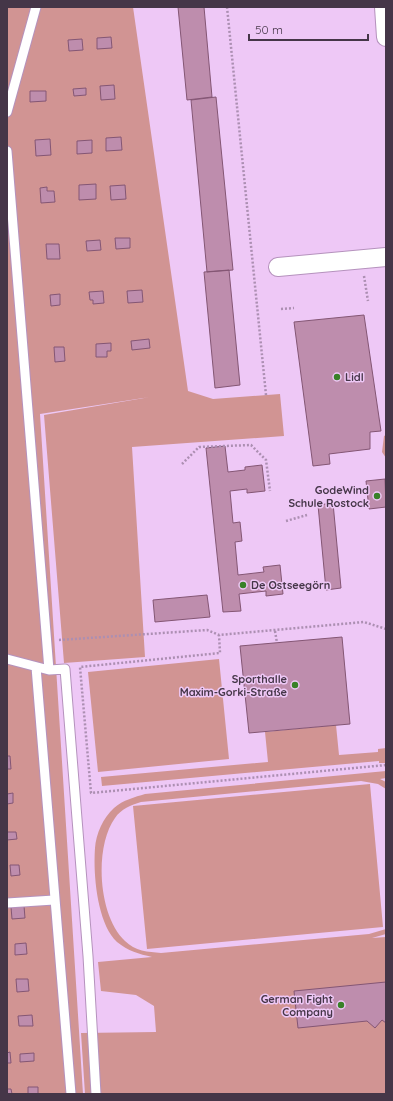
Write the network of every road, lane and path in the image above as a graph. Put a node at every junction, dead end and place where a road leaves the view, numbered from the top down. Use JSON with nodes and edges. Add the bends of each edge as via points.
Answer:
{"nodes":[{"id":1,"x":36,"y":7,"type":"edge"},
{"id":2,"x":227,"y":7,"type":"edge"},
{"id":3,"x":384,"y":7,"type":"edge"},
{"id":4,"x":386,"y":37,"type":"edge"},
{"id":5,"x":7,"y":112,"type":"edge"},
{"id":6,"x":7,"y":151,"type":"edge"},
{"id":7,"x":386,"y":257,"type":"edge"},
{"id":8,"x":362,"y":259,"type":"junction"},
{"id":9,"x":278,"y":267,"type":"dead end"},
{"id":10,"x":368,"y":301,"type":"dead end"},
{"id":11,"x":294,"y":308,"type":"dead end"},
{"id":12,"x":281,"y":309,"type":"dead end"},
{"id":13,"x":266,"y":395,"type":"dead end"},
{"id":14,"x":182,"y":464,"type":"dead end"},
{"id":15,"x":270,"y":491,"type":"dead end"},
{"id":16,"x":307,"y":515,"type":"dead end"},
{"id":17,"x":286,"y":521,"type":"dead end"},
{"id":18,"x":386,"y":629,"type":"edge"},
{"id":19,"x":275,"y":631,"type":"junction"},
{"id":20,"x":219,"y":636,"type":"junction"},
{"id":21,"x":59,"y":640,"type":"dead end"},
{"id":22,"x":277,"y":643,"type":"dead end"},
{"id":23,"x":7,"y":659,"type":"edge"},
{"id":24,"x":36,"y":667,"type":"junction"},
{"id":25,"x":49,"y":670,"type":"junction"},
{"id":26,"x":386,"y":765,"type":"edge"},
{"id":27,"x":54,"y":900,"type":"junction"},
{"id":28,"x":7,"y":903,"type":"edge"},
{"id":29,"x":71,"y":1094,"type":"edge"},
{"id":30,"x":96,"y":1094,"type":"edge"}],
"edges":[{"from":1,"to":5,"type":"lane"},
{"from":2,"to":13,"type":"path"},
{"from":3,"to":4,"type":"street"},
{"from":6,"to":25,"type":"lane"},
{"from":7,"to":8,"type":"street"},
{"from":8,"to":9,"type":"street"},
{"from":8,"to":10,"type":"path"},
{"from":11,"to":12,"type":"path"},
{"from":14,"to":15,"type":"path","via":[[199,447],[251,444],[266,460]]},
{"from":16,"to":17,"type":"path"},
{"from":18,"to":19,"type":"path","via":[[364,622]]},
{"from":19,"to":20,"type":"path"},
{"from":19,"to":22,"type":"path"},
{"from":20,"to":21,"type":"path","via":[[207,630]]},
{"from":20,"to":26,"type":"path","via":[[220,653],[80,666],[91,793]]},
{"from":23,"to":24,"type":"lane"},
{"from":24,"to":25,"type":"lane"},
{"from":24,"to":27,"type":"lane"},
{"from":25,"to":30,"type":"lane","via":[[65,669],[88,956]]},
{"from":27,"to":28,"type":"lane"},
{"from":27,"to":29,"type":"lane"}]}
